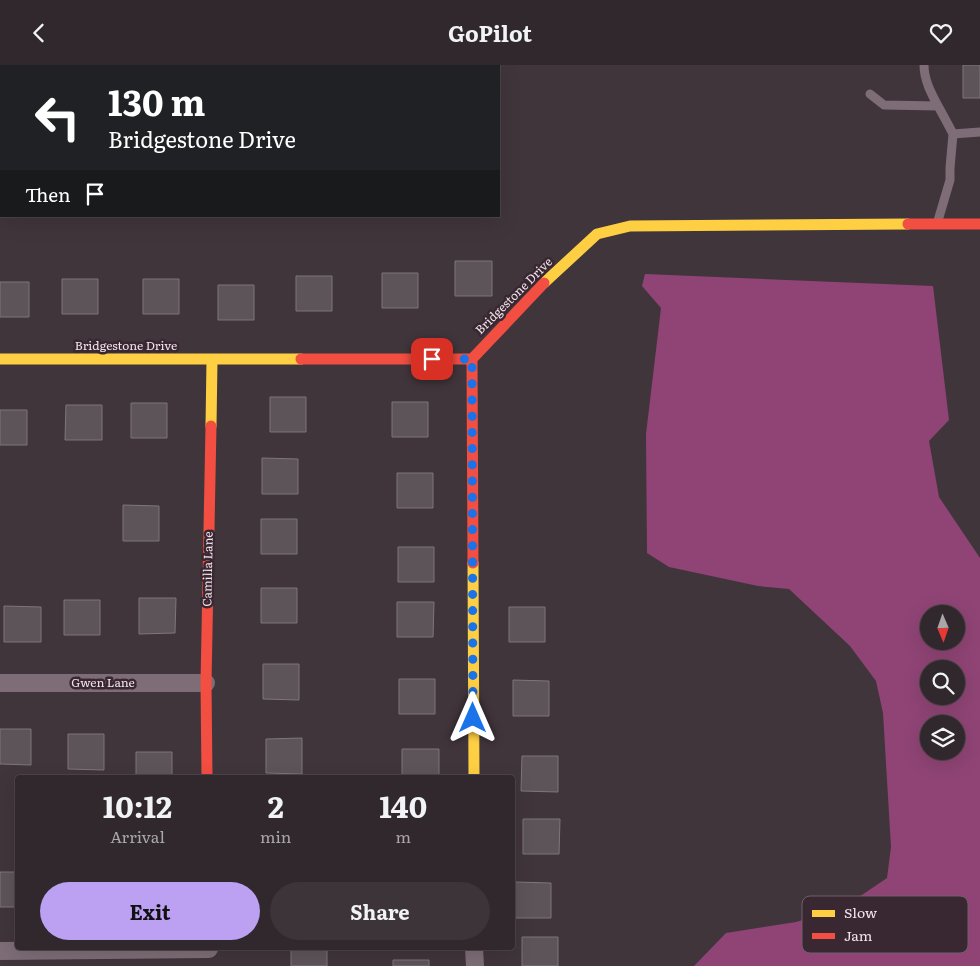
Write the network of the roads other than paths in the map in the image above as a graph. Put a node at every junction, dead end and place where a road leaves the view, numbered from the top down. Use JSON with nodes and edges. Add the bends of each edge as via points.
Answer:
{"nodes":[{"id":1,"x":924,"y":65,"type":"edge"},
{"id":2,"x":870,"y":94,"type":"dead end"},
{"id":3,"x":938,"y":106,"type":"junction"},
{"id":4,"x":980,"y":132,"type":"edge"},
{"id":5,"x":953,"y":134,"type":"junction"},
{"id":6,"x":980,"y":224,"type":"edge"},
{"id":7,"x":937,"y":225,"type":"junction"},
{"id":8,"x":0,"y":359,"type":"edge"},
{"id":9,"x":472,"y":359,"type":"junction"},
{"id":10,"x":212,"y":360,"type":"junction"},
{"id":11,"x":0,"y":683,"type":"edge"},
{"id":12,"x":206,"y":683,"type":"junction"},
{"id":13,"x":207,"y":775,"type":"edge"},
{"id":14,"x":474,"y":775,"type":"edge"},
{"id":15,"x":70,"y":950,"type":"edge"},
{"id":16,"x":474,"y":950,"type":"edge"},
{"id":17,"x":0,"y":951,"type":"edge"},
{"id":18,"x":474,"y":966,"type":"edge"}],
"edges":[{"from":1,"to":3,"type":"lane","via":[[931,95]]},
{"from":2,"to":3,"type":"lane","via":[[884,105]]},
{"from":3,"to":5,"type":"lane"},
{"from":4,"to":5,"type":"lane"},
{"from":5,"to":7,"type":"lane","via":[[950,180]]},
{"from":6,"to":7,"type":"street","name":"Bridgestone Drive"},
{"from":7,"to":9,"type":"street","name":"Bridgestone Drive","via":[[630,226],[597,234],[538,288]]},
{"from":8,"to":10,"type":"street","name":"Bridgestone Drive"},
{"from":9,"to":10,"type":"street","name":"Bridgestone Drive"},
{"from":9,"to":14,"type":"street"},
{"from":10,"to":12,"type":"street","name":"Camilla Lane"},
{"from":11,"to":12,"type":"street","name":"Gwen Lane"},
{"from":12,"to":13,"type":"street","name":"Camilla Lane"},
{"from":15,"to":17,"type":"street"},
{"from":16,"to":18,"type":"street"}]}
